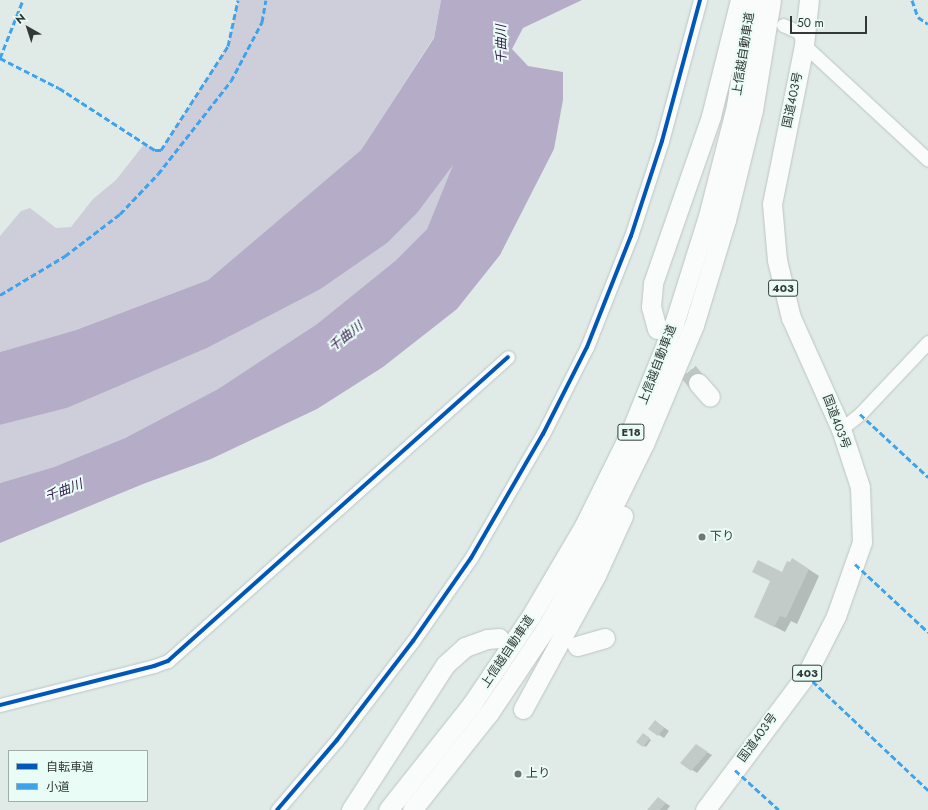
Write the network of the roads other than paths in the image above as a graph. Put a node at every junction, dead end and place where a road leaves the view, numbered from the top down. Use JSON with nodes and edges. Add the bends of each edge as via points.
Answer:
{"nodes":[{"id":1,"x":700,"y":0,"type":"edge"},
{"id":2,"x":740,"y":0,"type":"edge"},
{"id":3,"x":753,"y":0,"type":"edge"},
{"id":4,"x":771,"y":0,"type":"edge"},
{"id":5,"x":809,"y":0,"type":"edge"},
{"id":6,"x":783,"y":25,"type":"dead end"},
{"id":7,"x":804,"y":45,"type":"junction"},
{"id":8,"x":928,"y":160,"type":"edge"},
{"id":9,"x":694,"y":325,"type":"junction"},
{"id":10,"x":657,"y":329,"type":"dead end"},
{"id":11,"x":928,"y":342,"type":"edge"},
{"id":12,"x":508,"y":357,"type":"dead end"},
{"id":13,"x":841,"y":429,"type":"junction"},
{"id":14,"x":499,"y":638,"type":"dead end"},
{"id":15,"x":605,"y":638,"type":"dead end"},
{"id":16,"x":577,"y":646,"type":"dead end"},
{"id":17,"x":0,"y":705,"type":"edge"},
{"id":18,"x":523,"y":709,"type":"dead end"},
{"id":19,"x":277,"y":810,"type":"edge"},
{"id":20,"x":351,"y":810,"type":"edge"},
{"id":21,"x":388,"y":810,"type":"edge"},
{"id":22,"x":412,"y":810,"type":"edge"},
{"id":23,"x":705,"y":810,"type":"edge"}],
"edges":[{"from":1,"to":19,"type":"street","via":[[662,141],[631,236],[587,347],[543,434],[471,558],[413,641],[337,740]]},
{"from":2,"to":10,"type":"highway","via":[[712,116],[653,283],[651,307]]},
{"from":3,"to":21,"type":"highway","name":"上信越自動車道","number":"E18","via":[[736,106],[708,216],[674,324],[630,433],[584,526],[531,616],[467,711]]},
{"from":4,"to":9,"type":"highway","name":"上信越自動車道","number":"E18","via":[[741,164]]},
{"from":5,"to":7,"type":"highway","name":"国道403号","number":"403"},
{"from":6,"to":7,"type":"street","via":[[799,32]]},
{"from":7,"to":8,"type":"street"},
{"from":7,"to":13,"type":"highway","name":"国道403号","number":"403","via":[[772,204],[777,260],[790,318]]},
{"from":9,"to":18,"type":"highway","via":[[668,406],[621,521],[596,575]]},
{"from":9,"to":22,"type":"highway","name":"上信越自動車道","number":"E18","via":[[641,451],[574,580],[489,713]]},
{"from":11,"to":13,"type":"street","via":[[860,414]]},
{"from":12,"to":17,"type":"street","via":[[168,660],[154,666]]},
{"from":13,"to":23,"type":"highway","name":"国道403号","number":"403","via":[[860,487],[862,542],[855,564],[836,616],[806,675]]},
{"from":14,"to":20,"type":"highway","via":[[476,642],[460,651],[445,666]]},
{"from":15,"to":16,"type":"highway"}]}
